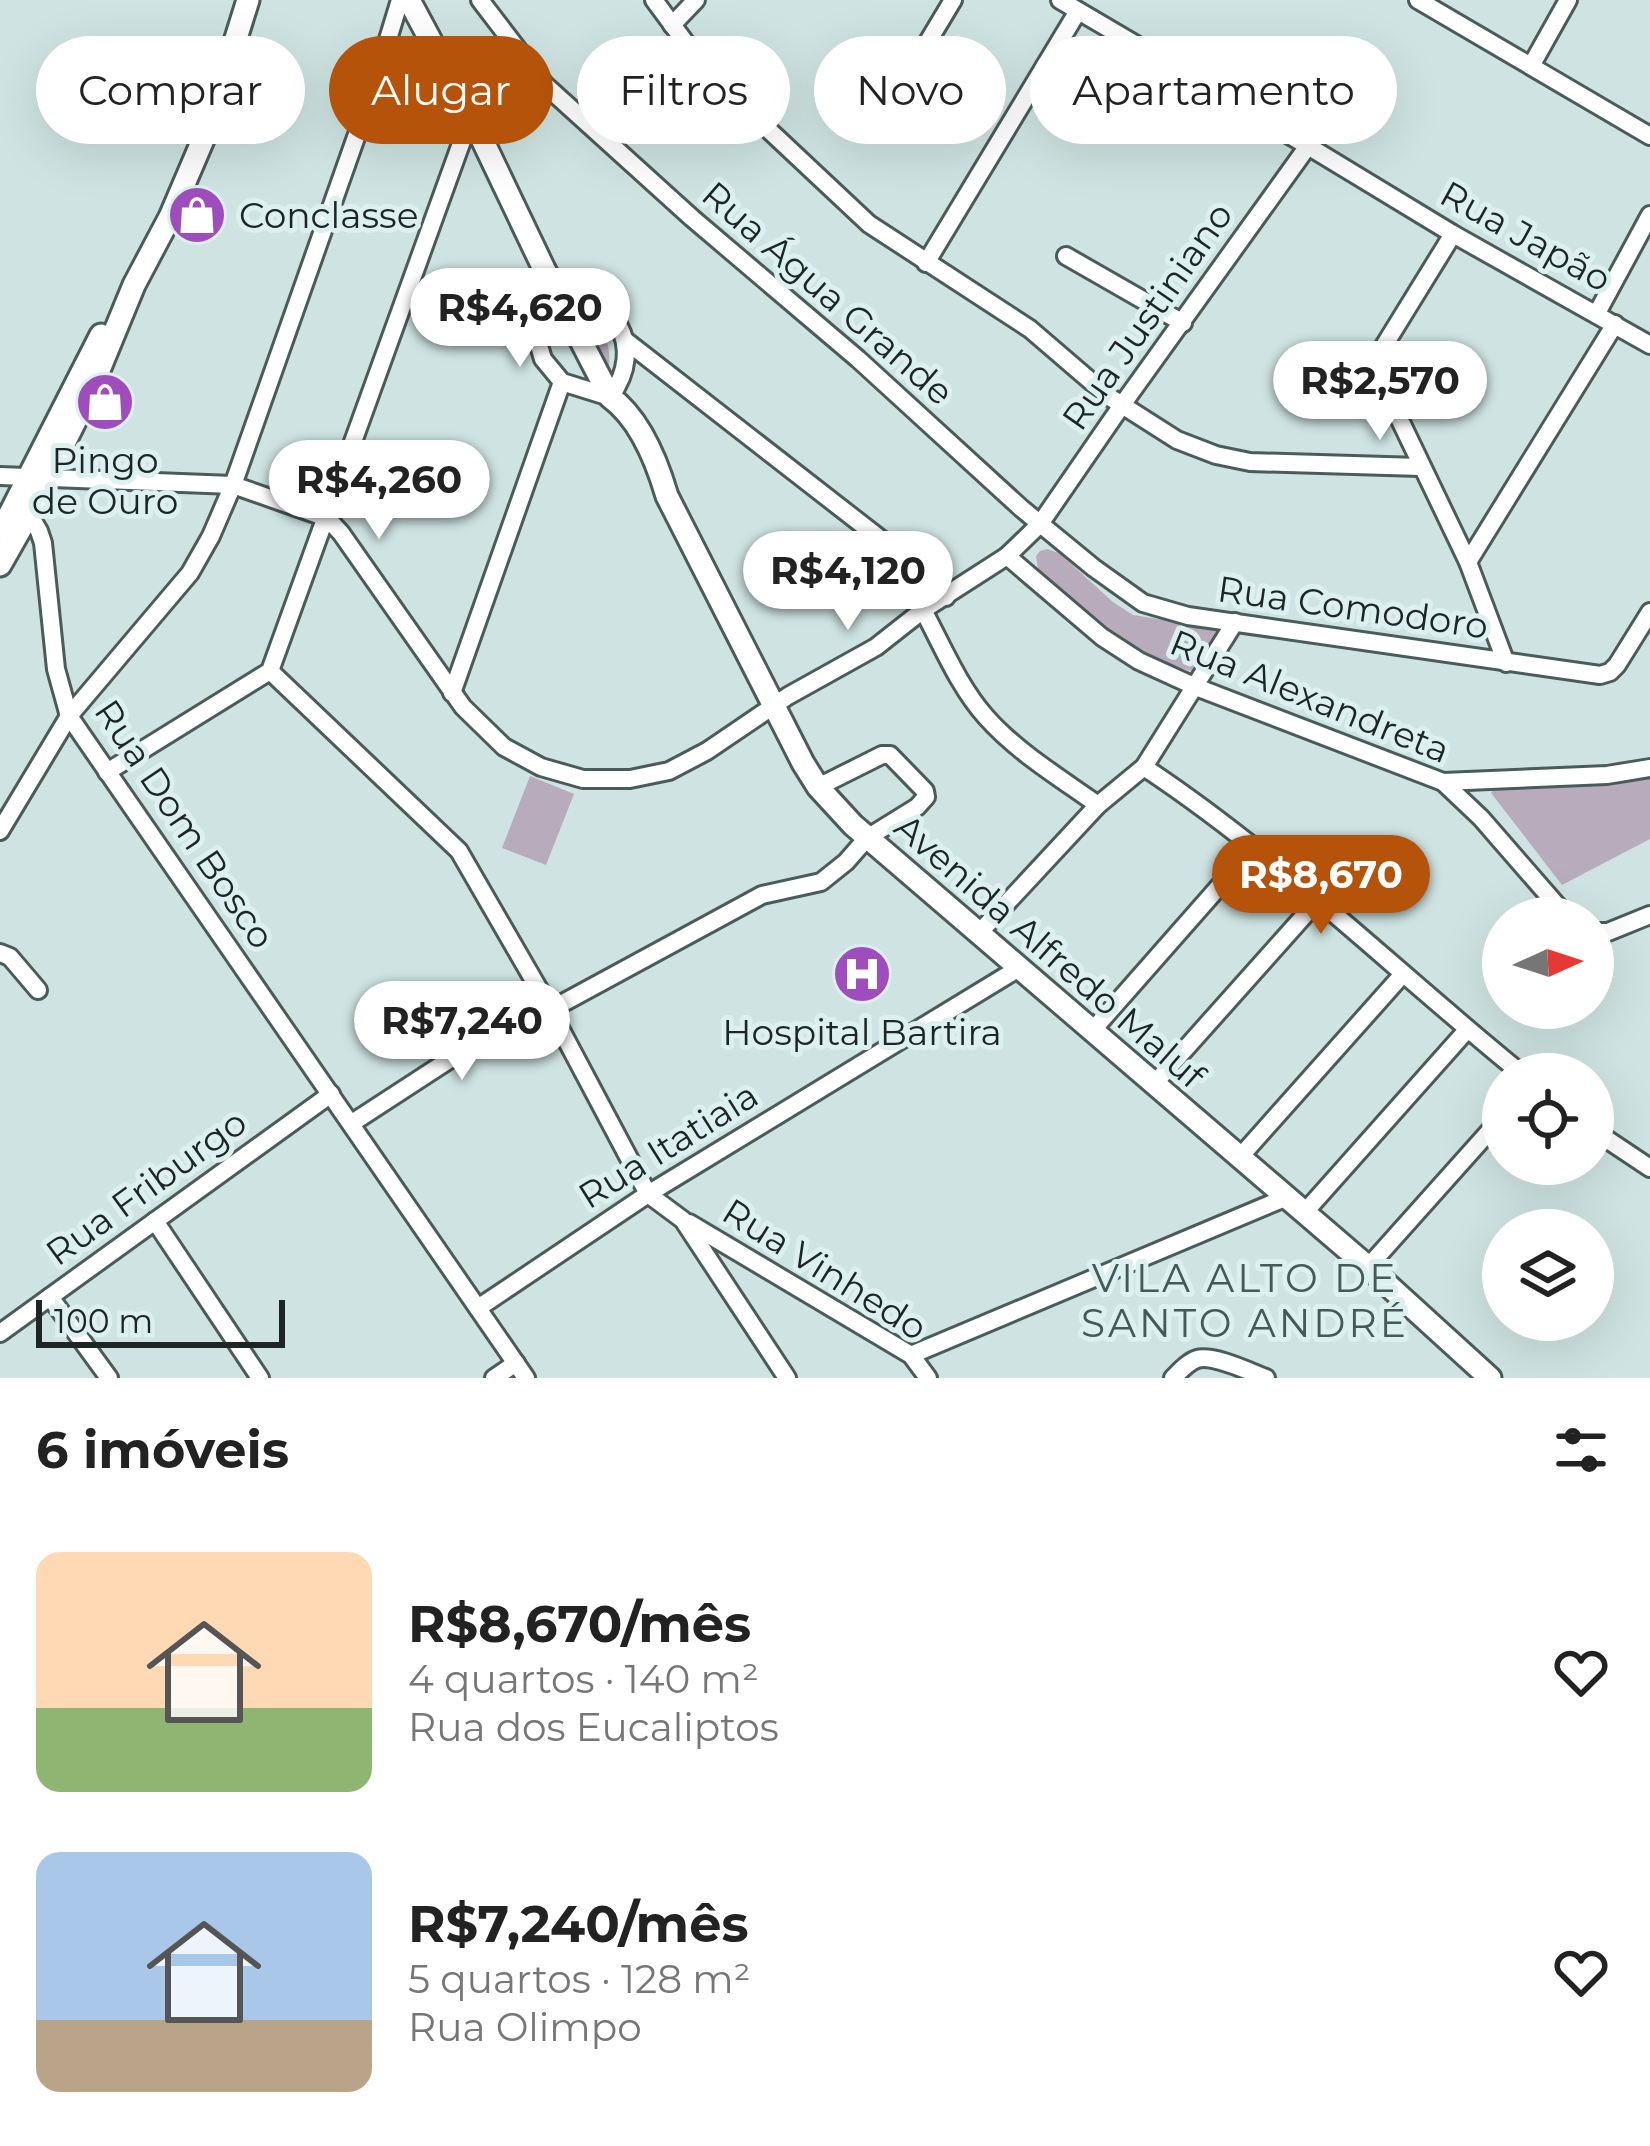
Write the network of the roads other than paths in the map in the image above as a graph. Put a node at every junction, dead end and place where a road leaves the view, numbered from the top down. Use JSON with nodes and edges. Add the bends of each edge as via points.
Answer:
{"nodes":[{"id":1,"x":248,"y":0,"type":"edge"},
{"id":2,"x":400,"y":0,"type":"edge"},
{"id":3,"x":409,"y":0,"type":"edge"},
{"id":4,"x":480,"y":0,"type":"edge"},
{"id":5,"x":654,"y":0,"type":"edge"},
{"id":6,"x":696,"y":0,"type":"edge"},
{"id":7,"x":953,"y":0,"type":"edge"},
{"id":8,"x":1060,"y":0,"type":"edge"},
{"id":9,"x":1418,"y":0,"type":"edge"},
{"id":10,"x":1568,"y":0,"type":"edge"},
{"id":11,"x":1078,"y":11,"type":"junction"},
{"id":12,"x":673,"y":25,"type":"junction"},
{"id":13,"x":428,"y":36,"type":"edge"},
{"id":14,"x":931,"y":36,"type":"edge"},
{"id":15,"x":1531,"y":66,"type":"junction"},
{"id":16,"x":1650,"y":136,"type":"edge"},
{"id":17,"x":461,"y":144,"type":"edge"},
{"id":18,"x":485,"y":144,"type":"edge"},
{"id":19,"x":1308,"y":146,"type":"junction"},
{"id":20,"x":1650,"y":215,"type":"edge"},
{"id":21,"x":1453,"y":234,"type":"junction"},
{"id":22,"x":1066,"y":256,"type":"dead end"},
{"id":23,"x":926,"y":263,"type":"junction"},
{"id":24,"x":554,"y":288,"type":"junction"},
{"id":25,"x":1597,"y":313,"type":"junction"},
{"id":26,"x":1183,"y":323,"type":"junction"},
{"id":27,"x":1615,"y":324,"type":"junction"},
{"id":28,"x":626,"y":341,"type":"junction"},
{"id":29,"x":1650,"y":345,"type":"edge"},
{"id":30,"x":562,"y":382,"type":"junction"},
{"id":31,"x":613,"y":399,"type":"junction"},
{"id":32,"x":1122,"y":405,"type":"junction"},
{"id":33,"x":1420,"y":467,"type":"junction"},
{"id":34,"x":0,"y":476,"type":"edge"},
{"id":35,"x":33,"y":482,"type":"junction"},
{"id":36,"x":233,"y":485,"type":"junction"},
{"id":37,"x":28,"y":514,"type":"junction"},
{"id":38,"x":327,"y":518,"type":"junction"},
{"id":39,"x":1040,"y":524,"type":"junction"},
{"id":40,"x":0,"y":533,"type":"edge"},
{"id":41,"x":1007,"y":556,"type":"junction"},
{"id":42,"x":1468,"y":562,"type":"junction"},
{"id":43,"x":0,"y":565,"type":"edge"},
{"id":44,"x":946,"y":597,"type":"junction"},
{"id":45,"x":923,"y":610,"type":"junction"},
{"id":46,"x":1650,"y":612,"type":"edge"},
{"id":47,"x":1235,"y":622,"type":"junction"},
{"id":48,"x":1506,"y":663,"type":"junction"},
{"id":49,"x":270,"y":671,"type":"junction"},
{"id":50,"x":1196,"y":687,"type":"junction"},
{"id":51,"x":452,"y":693,"type":"junction"},
{"id":52,"x":773,"y":706,"type":"junction"},
{"id":53,"x":69,"y":716,"type":"junction"},
{"id":54,"x":1144,"y":767,"type":"junction"},
{"id":55,"x":1650,"y":768,"type":"edge"},
{"id":56,"x":107,"y":772,"type":"junction"},
{"id":57,"x":1443,"y":782,"type":"junction"},
{"id":58,"x":818,"y":787,"type":"junction"},
{"id":59,"x":1098,"y":806,"type":"junction"},
{"id":60,"x":0,"y":831,"type":"edge"},
{"id":61,"x":867,"y":838,"type":"junction"},
{"id":62,"x":1253,"y":848,"type":"junction"},
{"id":63,"x":1550,"y":897,"type":"edge"},
{"id":64,"x":1319,"y":899,"type":"junction"},
{"id":65,"x":1650,"y":915,"type":"edge"},
{"id":66,"x":1614,"y":930,"type":"edge"},
{"id":67,"x":979,"y":933,"type":"junction"},
{"id":68,"x":0,"y":952,"type":"edge"},
{"id":69,"x":1019,"y":968,"type":"junction"},
{"id":70,"x":1402,"y":974,"type":"junction"},
{"id":71,"x":38,"y":990,"type":"dead end"},
{"id":72,"x":547,"y":1004,"type":"junction"},
{"id":73,"x":1467,"y":1030,"type":"junction"},
{"id":74,"x":1092,"y":1031,"type":"junction"},
{"id":75,"x":1496,"y":1053,"type":"edge"},
{"id":76,"x":1154,"y":1084,"type":"junction"},
{"id":77,"x":332,"y":1094,"type":"junction"},
{"id":78,"x":352,"y":1123,"type":"junction"},
{"id":79,"x":1482,"y":1140,"type":"edge"},
{"id":80,"x":1614,"y":1143,"type":"edge"},
{"id":81,"x":1240,"y":1157,"type":"junction"},
{"id":82,"x":1649,"y":1165,"type":"edge"},
{"id":83,"x":648,"y":1194,"type":"junction"},
{"id":84,"x":1287,"y":1197,"type":"junction"},
{"id":85,"x":1305,"y":1212,"type":"junction"},
{"id":86,"x":683,"y":1220,"type":"junction"},
{"id":87,"x":155,"y":1221,"type":"junction"},
{"id":88,"x":1369,"y":1267,"type":"junction"},
{"id":89,"x":50,"y":1297,"type":"junction"},
{"id":90,"x":478,"y":1308,"type":"junction"},
{"id":91,"x":0,"y":1333,"type":"edge"},
{"id":92,"x":911,"y":1355,"type":"junction"},
{"id":93,"x":521,"y":1371,"type":"edge"},
{"id":94,"x":109,"y":1378,"type":"edge"},
{"id":95,"x":260,"y":1378,"type":"edge"},
{"id":96,"x":494,"y":1378,"type":"edge"},
{"id":97,"x":787,"y":1378,"type":"edge"},
{"id":98,"x":928,"y":1378,"type":"edge"},
{"id":99,"x":1173,"y":1378,"type":"edge"},
{"id":100,"x":1266,"y":1378,"type":"edge"},
{"id":101,"x":1490,"y":1378,"type":"edge"}],
"edges":[{"from":1,"to":35,"type":"main road","via":[[170,217],[92,387]]},
{"from":2,"to":36,"type":"street"},
{"from":3,"to":13,"type":"main road","name":"Avenida Alfredo Maluf"},
{"from":4,"to":39,"type":"street","name":"Rua Água Grande","via":[[545,85]]},
{"from":5,"to":12,"type":"street"},
{"from":6,"to":12,"type":"street"},
{"from":7,"to":14,"type":"street"},
{"from":8,"to":11,"type":"street","name":"Rua Japão"},
{"from":9,"to":15,"type":"street"},
{"from":10,"to":15,"type":"street"},
{"from":11,"to":19,"type":"street","name":"Rua Japão"},
{"from":11,"to":23,"type":"street"},
{"from":12,"to":23,"type":"street","via":[[728,94],[869,224]]},
{"from":15,"to":16,"type":"street"},
{"from":17,"to":38,"type":"street"},
{"from":18,"to":24,"type":"main road","name":"Avenida Alfredo Maluf"},
{"from":19,"to":21,"type":"street","name":"Rua Japão"},
{"from":19,"to":26,"type":"street","name":"Rua Justiniano"},
{"from":20,"to":25,"type":"street"},
{"from":21,"to":25,"type":"street","name":"Rua Japão"},
{"from":21,"to":33,"type":"street","via":[[1376,364]]},
{"from":22,"to":26,"type":"street"},
{"from":23,"to":32,"type":"street","via":[[1030,329]]},
{"from":24,"to":28,"type":"street","via":[[592,297]]},
{"from":24,"to":30,"type":"street","via":[[537,339]]},
{"from":24,"to":31,"type":"main road","name":"Avenida Alfredo Maluf"},
{"from":25,"to":27,"type":"street","name":"Rua Japão"},
{"from":26,"to":32,"type":"street","name":"Rua Justiniano"},
{"from":27,"to":29,"type":"street","name":"Rua Japão"},
{"from":27,"to":42,"type":"street"},
{"from":28,"to":31,"type":"street"},
{"from":28,"to":44,"type":"street"},
{"from":30,"to":31,"type":"street"},
{"from":30,"to":51,"type":"street"},
{"from":31,"to":52,"type":"main road","name":"Avenida Alfredo Maluf"},
{"from":32,"to":33,"type":"street","via":[[1216,455]]},
{"from":32,"to":39,"type":"street","name":"Rua Justiniano"},
{"from":33,"to":42,"type":"street"},
{"from":34,"to":35,"type":"street"},
{"from":35,"to":36,"type":"street"},
{"from":35,"to":37,"type":"main road"},
{"from":35,"to":40,"type":"main road"},
{"from":36,"to":38,"type":"street"},
{"from":36,"to":53,"type":"street","via":[[190,573]]},
{"from":37,"to":43,"type":"main road"},
{"from":37,"to":53,"type":"street","name":"Rua Dom Bosco","via":[[43,543]]},
{"from":38,"to":49,"type":"street"},
{"from":38,"to":51,"type":"street","name":"Rua Justiniano"},
{"from":39,"to":41,"type":"street","name":"Rua Justiniano"},
{"from":39,"to":47,"type":"street","name":"Rua Comodoro","via":[[1143,603]]},
{"from":41,"to":44,"type":"street","name":"Rua Justiniano"},
{"from":41,"to":50,"type":"street","name":"Rua Alexandreta","via":[[1120,650]]},
{"from":42,"to":48,"type":"street"},
{"from":44,"to":45,"type":"street","name":"Rua Justiniano"},
{"from":45,"to":52,"type":"street","name":"Rua Justiniano"},
{"from":45,"to":59,"type":"street","via":[[986,717]]},
{"from":46,"to":48,"type":"street","name":"Rua Comodoro","via":[[1606,674]]},
{"from":47,"to":48,"type":"street","name":"Rua Comodoro"},
{"from":47,"to":50,"type":"street"},
{"from":49,"to":56,"type":"street"},
{"from":49,"to":72,"type":"street","via":[[459,851]]},
{"from":50,"to":54,"type":"street"},
{"from":50,"to":57,"type":"street","name":"Rua Alexandreta"},
{"from":51,"to":52,"type":"street","name":"Rua Justiniano","via":[[522,759],[599,781],[669,771]]},
{"from":52,"to":58,"type":"main road","name":"Avenida Alfredo Maluf"},
{"from":53,"to":56,"type":"street","name":"Rua Dom Bosco"},
{"from":53,"to":60,"type":"street"},
{"from":54,"to":59,"type":"street"},
{"from":54,"to":62,"type":"street"},
{"from":55,"to":57,"type":"street"},
{"from":56,"to":77,"type":"street","name":"Rua Dom Bosco"},
{"from":57,"to":63,"type":"street","name":"Rua Alexandreta"},
{"from":58,"to":61,"type":"main road","name":"Avenida Alfredo Maluf"},
{"from":58,"to":61,"type":"street","via":[[882,755],[897,760],[926,796]]},
{"from":59,"to":67,"type":"street"},
{"from":61,"to":67,"type":"main road","name":"Avenida Alfredo Maluf"},
{"from":61,"to":72,"type":"street","via":[[821,882],[762,896]]},
{"from":62,"to":64,"type":"street"},
{"from":62,"to":74,"type":"street"},
{"from":64,"to":70,"type":"street"},
{"from":64,"to":76,"type":"street"},
{"from":65,"to":66,"type":"street"},
{"from":67,"to":69,"type":"main road","name":"Avenida Alfredo Maluf"},
{"from":68,"to":71,"type":"street"},
{"from":69,"to":74,"type":"main road","name":"Avenida Alfredo Maluf"},
{"from":69,"to":83,"type":"street","name":"Rua Itatiaia"},
{"from":70,"to":73,"type":"street"},
{"from":70,"to":81,"type":"street"},
{"from":72,"to":78,"type":"street"},
{"from":72,"to":83,"type":"street"},
{"from":73,"to":75,"type":"street"},
{"from":73,"to":85,"type":"street"},
{"from":74,"to":76,"type":"main road","name":"Avenida Alfredo Maluf"},
{"from":76,"to":81,"type":"main road","name":"Avenida Alfredo Maluf"},
{"from":77,"to":78,"type":"street","name":"Rua Dom Bosco"},
{"from":77,"to":87,"type":"street","name":"Rua Friburgo"},
{"from":78,"to":90,"type":"street","name":"Rua Dom Bosco"},
{"from":79,"to":88,"type":"street"},
{"from":80,"to":82,"type":"street"},
{"from":81,"to":84,"type":"main road","name":"Avenida Alfredo Maluf"},
{"from":83,"to":86,"type":"street"},
{"from":83,"to":90,"type":"street","name":"Rua Itatiaia"},
{"from":84,"to":85,"type":"main road","name":"Avenida Alfredo Maluf"},
{"from":84,"to":92,"type":"street"},
{"from":85,"to":88,"type":"main road","name":"Avenida Alfredo Maluf"},
{"from":86,"to":92,"type":"street","name":"Rua Vinhedo"},
{"from":86,"to":97,"type":"street"},
{"from":87,"to":89,"type":"street","name":"Rua Friburgo"},
{"from":87,"to":95,"type":"street"},
{"from":88,"to":101,"type":"main road","name":"Avenida Alfredo Maluf"},
{"from":89,"to":91,"type":"street","name":"Rua Friburgo"},
{"from":89,"to":94,"type":"street"},
{"from":90,"to":93,"type":"street","name":"Rua Dom Bosco"},
{"from":92,"to":98,"type":"street","name":"Rua Vinhedo"},
{"from":93,"to":96,"type":"street"},
{"from":99,"to":100,"type":"street","via":[[1200,1358]]}]}
